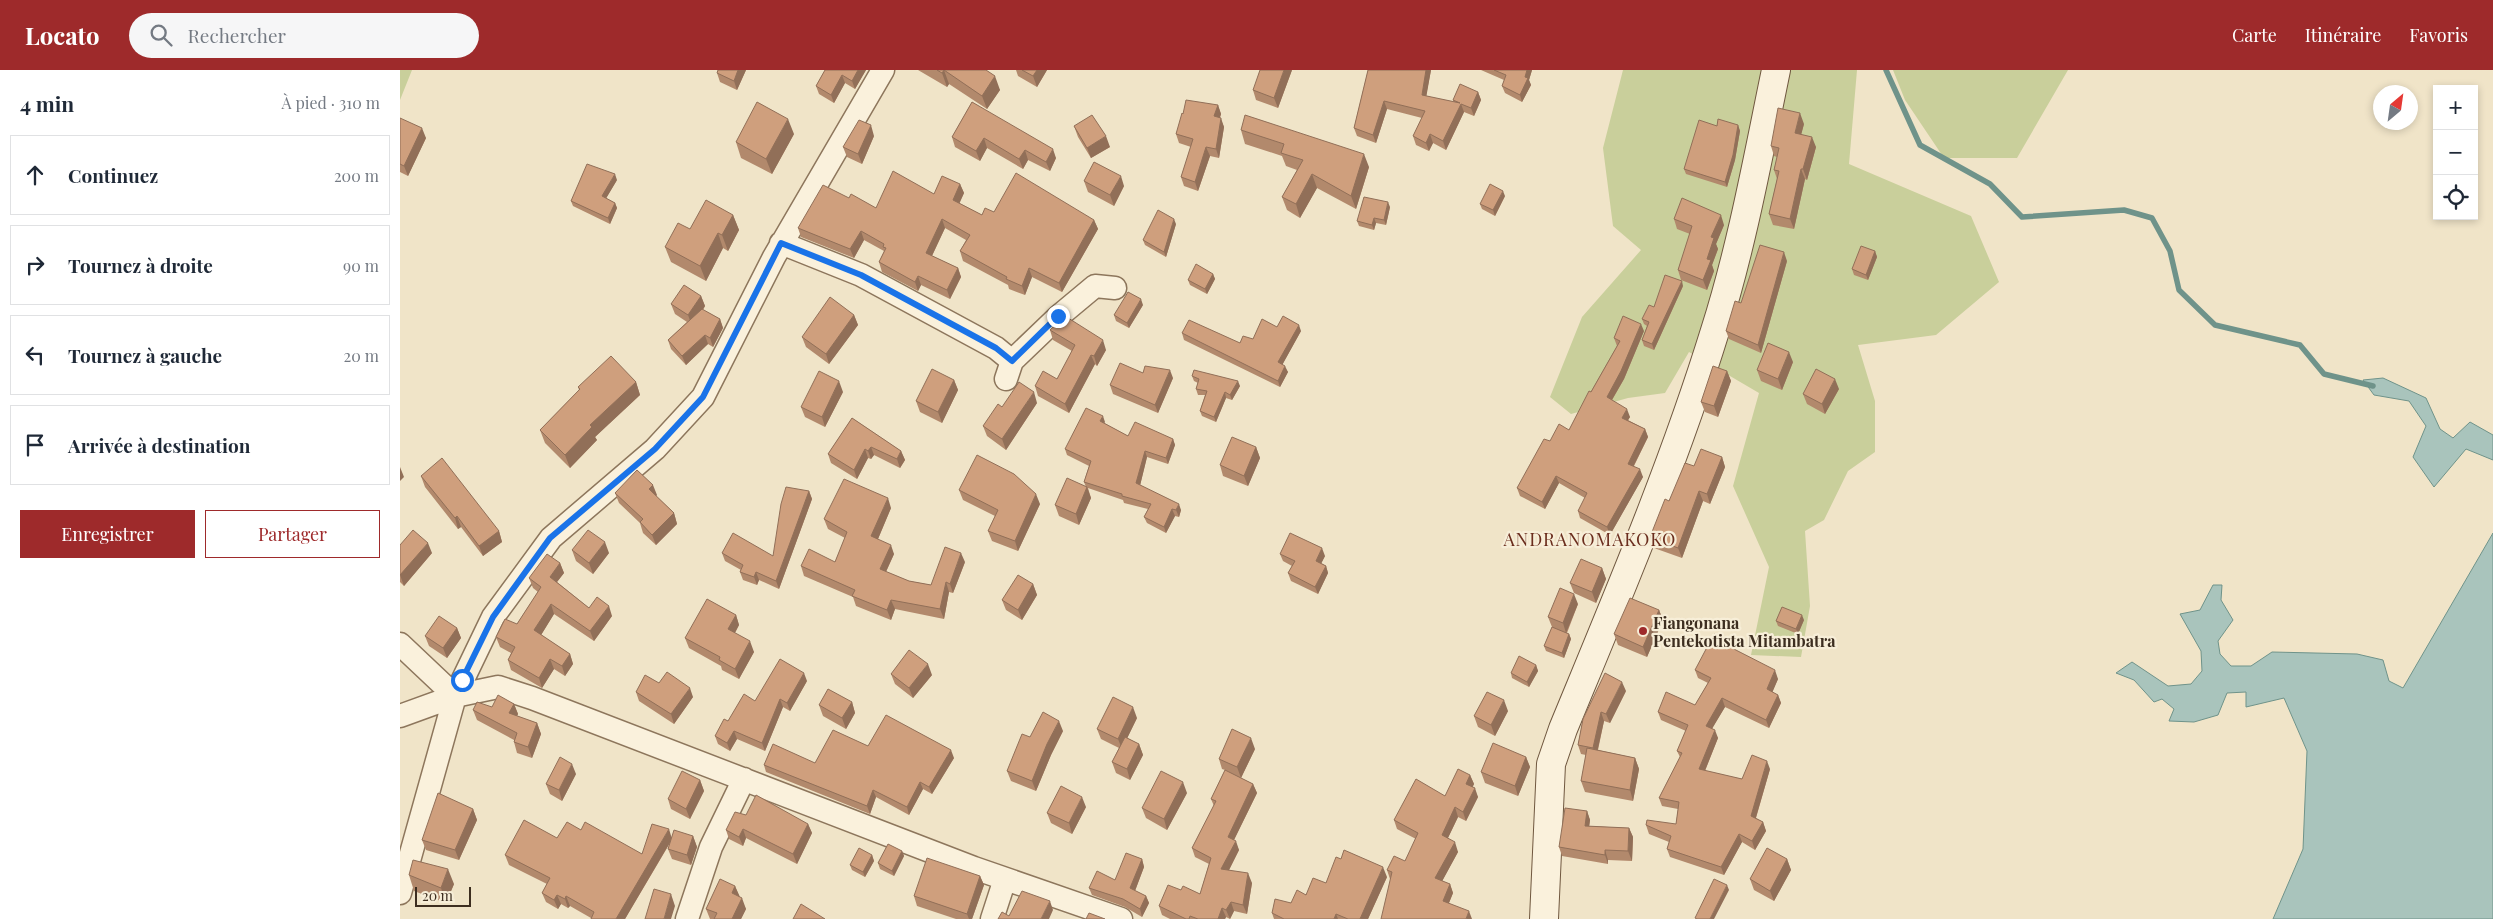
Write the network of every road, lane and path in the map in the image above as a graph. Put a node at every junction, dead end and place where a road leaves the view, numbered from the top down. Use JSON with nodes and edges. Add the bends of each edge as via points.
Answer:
{"nodes":[{"id":1,"x":884,"y":70,"type":"edge"},
{"id":2,"x":1776,"y":70,"type":"edge"},
{"id":3,"x":781,"y":243,"type":"junction"},
{"id":4,"x":1115,"y":288,"type":"dead end"},
{"id":5,"x":400,"y":644,"type":"edge"},
{"id":6,"x":455,"y":696,"type":"junction"},
{"id":7,"x":400,"y":716,"type":"edge"},
{"id":8,"x":744,"y":779,"type":"junction"},
{"id":9,"x":1005,"y":879,"type":"junction"},
{"id":10,"x":400,"y":893,"type":"edge"},
{"id":11,"x":686,"y":919,"type":"edge"},
{"id":12,"x":992,"y":919,"type":"edge"},
{"id":13,"x":1121,"y":919,"type":"edge"},
{"id":14,"x":1544,"y":919,"type":"edge"}],
"edges":[{"from":1,"to":3,"type":"street"},
{"from":2,"to":14,"type":"street","via":[[1746,218],[1716,330],[1649,519],[1562,729],[1551,764]]},
{"from":3,"to":4,"type":"street","via":[[861,275],[996,348],[1009,370],[1058,316],[1095,286]]},
{"from":3,"to":6,"type":"street","via":[[703,397],[655,449],[550,538],[493,617]]},
{"from":5,"to":6,"type":"street"},
{"from":6,"to":7,"type":"street"},
{"from":6,"to":8,"type":"street","via":[[498,687]]},
{"from":6,"to":10,"type":"street"},
{"from":8,"to":9,"type":"street"},
{"from":8,"to":11,"type":"street","via":[[711,847]]},
{"from":9,"to":12,"type":"street"},
{"from":9,"to":13,"type":"street"}]}
